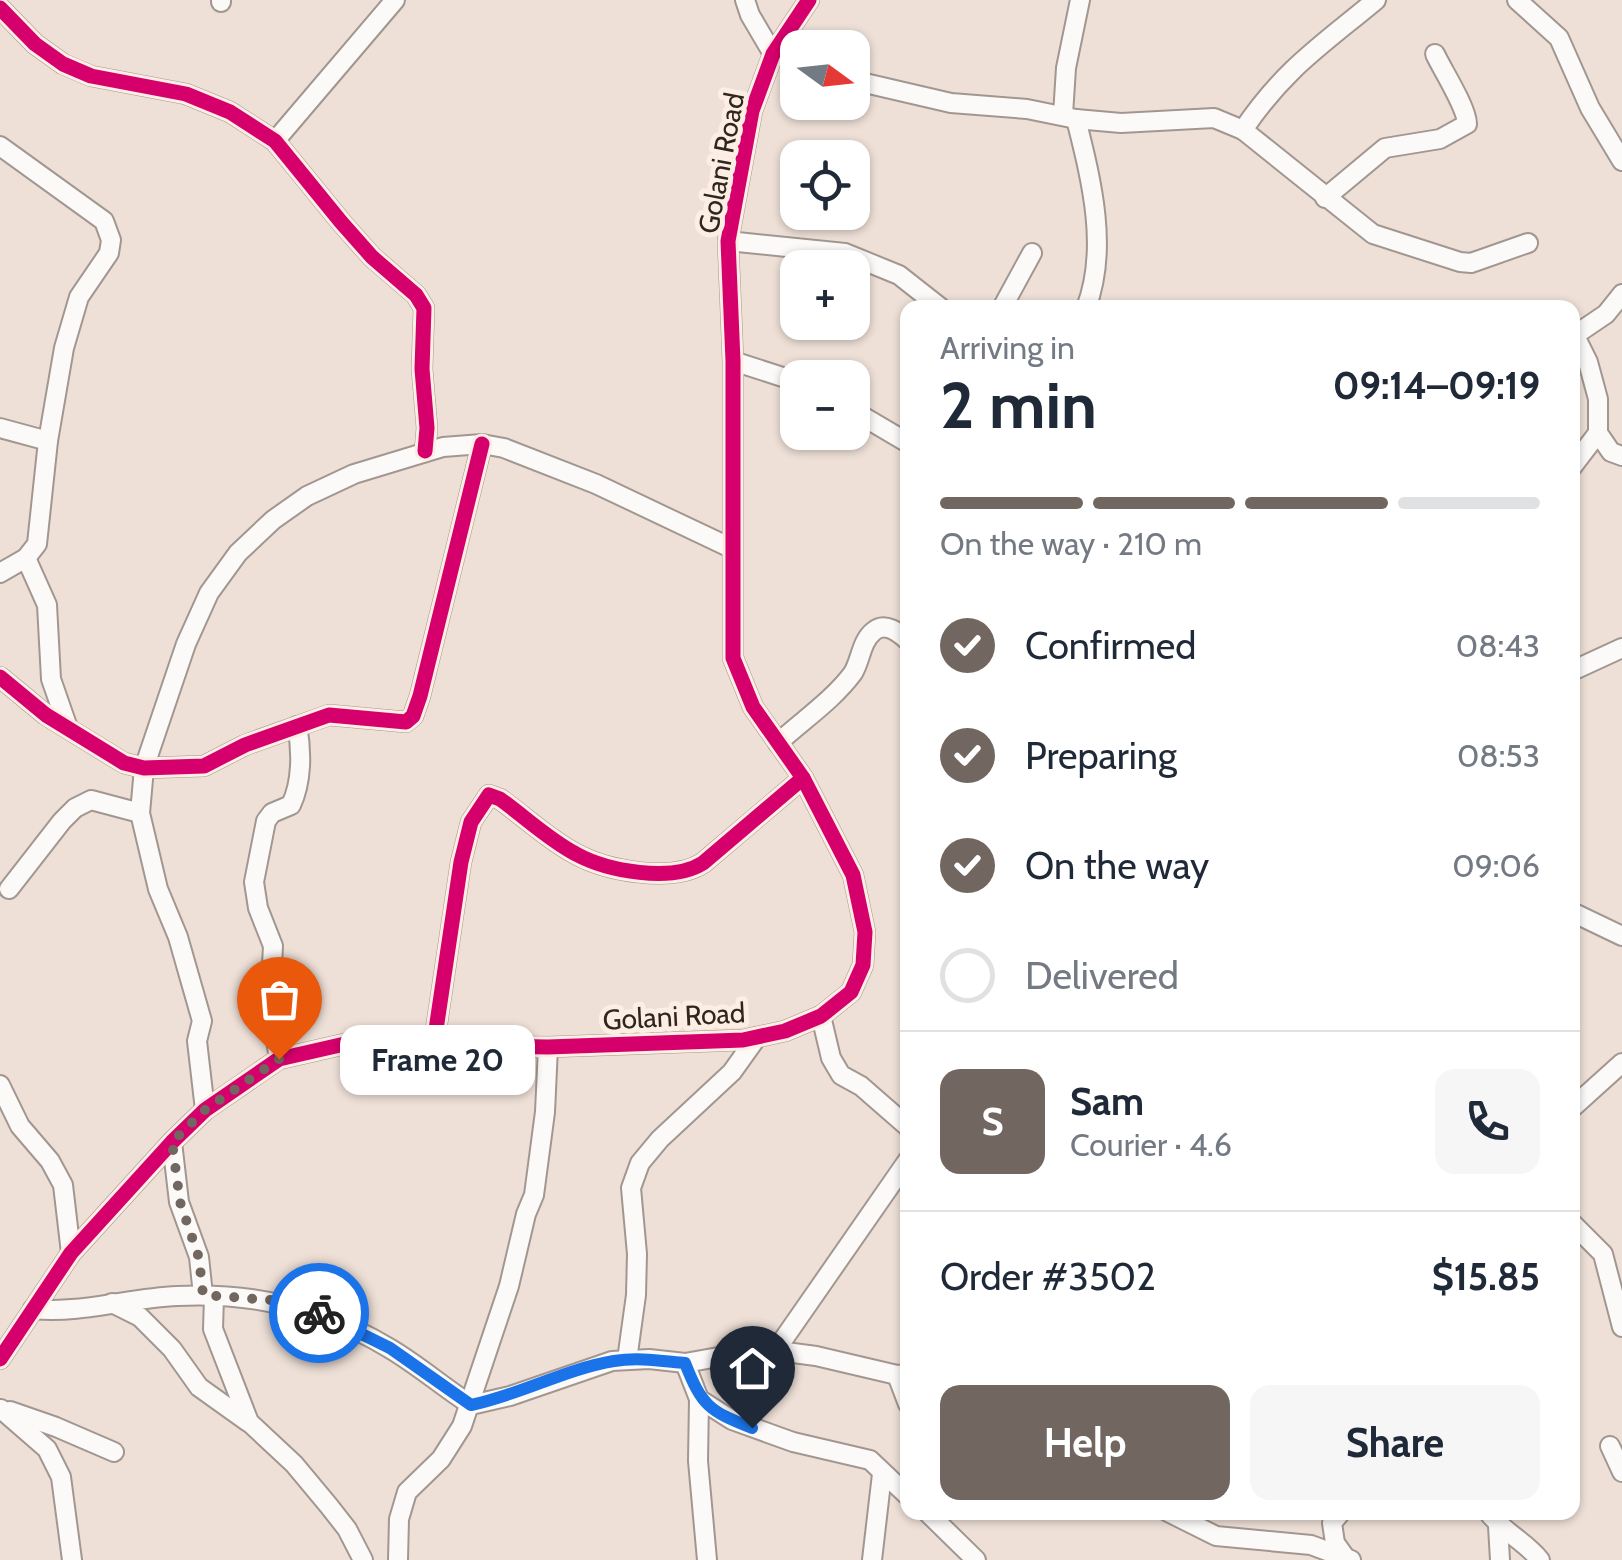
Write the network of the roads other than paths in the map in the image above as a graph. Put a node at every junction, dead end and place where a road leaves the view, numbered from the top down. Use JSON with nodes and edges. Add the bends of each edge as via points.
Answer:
{"nodes":[{"id":1,"x":396,"y":0,"type":"edge"},
{"id":2,"x":745,"y":0,"type":"edge"},
{"id":3,"x":809,"y":0,"type":"edge"},
{"id":4,"x":1080,"y":0,"type":"edge"},
{"id":5,"x":1376,"y":0,"type":"edge"},
{"id":6,"x":1517,"y":0,"type":"edge"},
{"id":7,"x":0,"y":8,"type":"edge"},
{"id":8,"x":773,"y":54,"type":"junction"},
{"id":9,"x":1434,"y":54,"type":"dead end"},
{"id":10,"x":780,"y":56,"type":"edge"},
{"id":11,"x":870,"y":84,"type":"edge"},
{"id":12,"x":1070,"y":117,"type":"junction"},
{"id":13,"x":1244,"y":130,"type":"junction"},
{"id":14,"x":276,"y":141,"type":"junction"},
{"id":15,"x":0,"y":146,"type":"edge"},
{"id":16,"x":1622,"y":161,"type":"edge"},
{"id":17,"x":1326,"y":198,"type":"junction"},
{"id":18,"x":728,"y":240,"type":"junction"},
{"id":19,"x":1528,"y":243,"type":"dead end"},
{"id":20,"x":1032,"y":253,"type":"dead end"},
{"id":21,"x":1622,"y":294,"type":"edge"},
{"id":22,"x":931,"y":300,"type":"edge"},
{"id":23,"x":1006,"y":300,"type":"edge"},
{"id":24,"x":1088,"y":300,"type":"edge"},
{"id":25,"x":1580,"y":332,"type":"edge"},
{"id":26,"x":1580,"y":347,"type":"edge"},
{"id":27,"x":734,"y":361,"type":"junction"},
{"id":28,"x":780,"y":376,"type":"edge"},
{"id":29,"x":870,"y":421,"type":"edge"},
{"id":30,"x":0,"y":428,"type":"edge"},
{"id":31,"x":1598,"y":433,"type":"junction"},
{"id":32,"x":900,"y":438,"type":"edge"},
{"id":33,"x":48,"y":442,"type":"junction"},
{"id":34,"x":482,"y":444,"type":"junction"},
{"id":35,"x":425,"y":451,"type":"junction"},
{"id":36,"x":1622,"y":456,"type":"edge"},
{"id":37,"x":1580,"y":457,"type":"edge"},
{"id":38,"x":731,"y":548,"type":"junction"},
{"id":39,"x":26,"y":558,"type":"junction"},
{"id":40,"x":0,"y":573,"type":"edge"},
{"id":41,"x":900,"y":635,"type":"edge"},
{"id":42,"x":1622,"y":648,"type":"edge"},
{"id":43,"x":1580,"y":666,"type":"edge"},
{"id":44,"x":0,"y":677,"type":"edge"},
{"id":45,"x":67,"y":725,"type":"junction"},
{"id":46,"x":298,"y":726,"type":"junction"},
{"id":47,"x":778,"y":743,"type":"junction"},
{"id":48,"x":144,"y":768,"type":"junction"},
{"id":49,"x":803,"y":778,"type":"junction"},
{"id":50,"x":140,"y":813,"type":"junction"},
{"id":51,"x":9,"y":889,"type":"dead end"},
{"id":52,"x":1580,"y":916,"type":"edge"},
{"id":53,"x":1622,"y":936,"type":"edge"},
{"id":54,"x":821,"y":1016,"type":"junction"},
{"id":55,"x":757,"y":1037,"type":"junction"},
{"id":56,"x":434,"y":1043,"type":"junction"},
{"id":57,"x":548,"y":1047,"type":"junction"},
{"id":58,"x":279,"y":1059,"type":"junction"},
{"id":59,"x":1622,"y":1063,"type":"edge"},
{"id":60,"x":0,"y":1085,"type":"edge"},
{"id":61,"x":1580,"y":1101,"type":"edge"},
{"id":62,"x":205,"y":1110,"type":"junction"},
{"id":63,"x":900,"y":1120,"type":"edge"},
{"id":64,"x":172,"y":1142,"type":"junction"},
{"id":65,"x":900,"y":1172,"type":"edge"},
{"id":66,"x":1580,"y":1231,"type":"edge"},
{"id":67,"x":71,"y":1253,"type":"junction"},
{"id":68,"x":209,"y":1296,"type":"junction"},
{"id":69,"x":110,"y":1302,"type":"junction"},
{"id":70,"x":33,"y":1309,"type":"junction"},
{"id":71,"x":1622,"y":1326,"type":"edge"},
{"id":72,"x":776,"y":1350,"type":"junction"},
{"id":73,"x":0,"y":1360,"type":"edge"},
{"id":74,"x":627,"y":1360,"type":"junction"},
{"id":75,"x":685,"y":1363,"type":"junction"},
{"id":76,"x":900,"y":1374,"type":"edge"},
{"id":77,"x":699,"y":1399,"type":"junction"},
{"id":78,"x":471,"y":1405,"type":"junction"},
{"id":79,"x":0,"y":1408,"type":"edge"},
{"id":80,"x":248,"y":1422,"type":"junction"},
{"id":81,"x":1610,"y":1446,"type":"dead end"},
{"id":82,"x":114,"y":1452,"type":"dead end"},
{"id":83,"x":1622,"y":1472,"type":"edge"},
{"id":84,"x":882,"y":1474,"type":"junction"},
{"id":85,"x":900,"y":1489,"type":"edge"},
{"id":86,"x":935,"y":1520,"type":"edge"},
{"id":87,"x":1184,"y":1520,"type":"edge"},
{"id":88,"x":1333,"y":1520,"type":"edge"},
{"id":89,"x":1493,"y":1520,"type":"edge"},
{"id":90,"x":1494,"y":1520,"type":"edge"},
{"id":91,"x":1348,"y":1558,"type":"edge"},
{"id":92,"x":72,"y":1560,"type":"edge"},
{"id":93,"x":363,"y":1560,"type":"edge"},
{"id":94,"x":398,"y":1560,"type":"edge"},
{"id":95,"x":707,"y":1560,"type":"edge"},
{"id":96,"x":872,"y":1560,"type":"edge"},
{"id":97,"x":976,"y":1560,"type":"edge"},
{"id":98,"x":1500,"y":1560,"type":"edge"},
{"id":99,"x":1540,"y":1560,"type":"edge"}],
"edges":[{"from":1,"to":14,"type":"street"},
{"from":2,"to":8,"type":"street"},
{"from":3,"to":8,"type":"street","name":"Golani Road"},
{"from":4,"to":12,"type":"street","via":[[1069,52]]},
{"from":5,"to":13,"type":"street","via":[[1293,66]]},
{"from":6,"to":16,"type":"street","via":[[1559,38]]},
{"from":7,"to":14,"type":"street","via":[[64,64],[90,76],[186,94]]},
{"from":8,"to":10,"type":"street"},
{"from":8,"to":18,"type":"street","name":"Golani Road","via":[[752,110]]},
{"from":9,"to":17,"type":"street","via":[[1467,112],[1467,124],[1440,139],[1386,148]]},
{"from":11,"to":12,"type":"street","via":[[951,103]]},
{"from":12,"to":13,"type":"street","via":[[1151,123],[1214,118]]},
{"from":12,"to":24,"type":"street","via":[[1094,205],[1098,266]]},
{"from":13,"to":17,"type":"street"},
{"from":14,"to":35,"type":"street","via":[[341,222],[424,308]]},
{"from":15,"to":33,"type":"street","via":[[104,220],[112,240],[79,297]]},
{"from":17,"to":19,"type":"street","via":[[1373,234],[1460,262]]},
{"from":18,"to":22,"type":"street","via":[[845,252],[899,275]]},
{"from":18,"to":27,"type":"street","name":"Golani Road"},
{"from":20,"to":23,"type":"street"},
{"from":21,"to":25,"type":"street"},
{"from":26,"to":31,"type":"street","via":[[1598,399]]},
{"from":27,"to":28,"type":"street"},
{"from":27,"to":38,"type":"street","name":"Golani Road"},
{"from":29,"to":32,"type":"street"},
{"from":30,"to":33,"type":"street"},
{"from":31,"to":36,"type":"street"},
{"from":31,"to":37,"type":"street"},
{"from":33,"to":39,"type":"street","via":[[37,544]]},
{"from":34,"to":35,"type":"street"},
{"from":34,"to":38,"type":"street","via":[[596,484]]},
{"from":34,"to":46,"type":"street","via":[[413,716],[389,723],[329,715]]},
{"from":35,"to":48,"type":"street","via":[[307,496],[238,553],[209,592],[186,644]]},
{"from":38,"to":47,"type":"street","name":"Golani Road","via":[[733,658],[752,707]]},
{"from":39,"to":40,"type":"street"},
{"from":39,"to":45,"type":"street","via":[[48,605],[51,678]]},
{"from":41,"to":47,"type":"street","via":[[892,629],[872,632],[837,693]]},
{"from":42,"to":43,"type":"street"},
{"from":44,"to":45,"type":"street"},
{"from":45,"to":48,"type":"street"},
{"from":46,"to":48,"type":"street","via":[[204,766]]},
{"from":46,"to":58,"type":"street","via":[[296,793],[266,820],[254,882],[272,946],[270,1002]]},
{"from":47,"to":49,"type":"street","name":"Golani Road"},
{"from":48,"to":50,"type":"street"},
{"from":49,"to":54,"type":"street","name":"Golani Road","via":[[853,875],[864,932],[862,965],[851,992]]},
{"from":49,"to":56,"type":"street","via":[[703,863],[674,874],[575,854],[489,795],[471,822],[461,862]]},
{"from":50,"to":51,"type":"street","via":[[91,800],[74,808]]},
{"from":50,"to":62,"type":"street","via":[[202,1021],[197,1041]]},
{"from":52,"to":53,"type":"street"},
{"from":54,"to":55,"type":"street","name":"Golani Road"},
{"from":54,"to":63,"type":"street","via":[[840,1075]]},
{"from":55,"to":57,"type":"street","name":"Golani Road"},
{"from":55,"to":74,"type":"street","via":[[732,1072],[640,1163],[630,1188],[637,1254]]},
{"from":56,"to":57,"type":"street","name":"Golani Road"},
{"from":56,"to":58,"type":"street","name":"Golani Road","via":[[349,1042]]},
{"from":57,"to":78,"type":"street","via":[[534,1195]]},
{"from":58,"to":62,"type":"street","name":"Golani Road"},
{"from":59,"to":61,"type":"street"},
{"from":60,"to":67,"type":"street","via":[[63,1185]]},
{"from":62,"to":64,"type":"street","name":"Golani Road"},
{"from":64,"to":67,"type":"street","name":"Golani Road"},
{"from":64,"to":68,"type":"street","via":[[180,1202]]},
{"from":65,"to":72,"type":"street"},
{"from":66,"to":71,"type":"street","via":[[1602,1254]]},
{"from":67,"to":70,"type":"street","name":"Golani Road"},
{"from":68,"to":69,"type":"street"},
{"from":68,"to":78,"type":"street","via":[[270,1300],[316,1312],[390,1348]]},
{"from":68,"to":80,"type":"street","via":[[213,1329]]},
{"from":69,"to":70,"type":"street","via":[[68,1311]]},
{"from":69,"to":80,"type":"street","via":[[140,1317],[199,1387]]},
{"from":70,"to":73,"type":"street","name":"Golani Road"},
{"from":72,"to":75,"type":"street"},
{"from":72,"to":76,"type":"street"},
{"from":74,"to":75,"type":"street"},
{"from":74,"to":78,"type":"street"},
{"from":75,"to":77,"type":"street"},
{"from":77,"to":84,"type":"street","via":[[752,1428],[870,1460]]},
{"from":77,"to":95,"type":"street"},
{"from":78,"to":94,"type":"street","via":[[441,1459],[407,1492],[398,1519]]},
{"from":79,"to":82,"type":"street"},
{"from":79,"to":92,"type":"street","via":[[48,1450],[61,1477]]},
{"from":80,"to":93,"type":"street","via":[[330,1506]]},
{"from":81,"to":83,"type":"street"},
{"from":84,"to":85,"type":"street"},
{"from":84,"to":96,"type":"street"},
{"from":86,"to":97,"type":"street"},
{"from":87,"to":91,"type":"street","via":[[1216,1536],[1277,1539]]},
{"from":88,"to":91,"type":"street","via":[[1335,1543]]},
{"from":89,"to":98,"type":"street"},
{"from":90,"to":99,"type":"street"}]}
